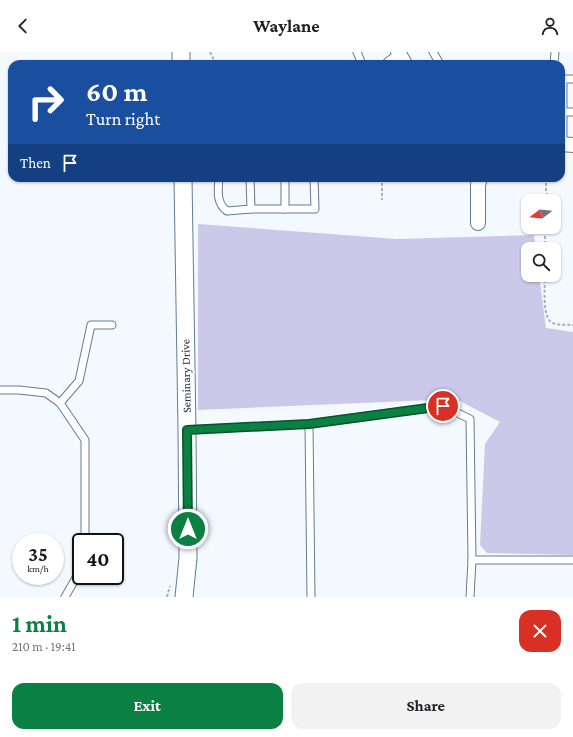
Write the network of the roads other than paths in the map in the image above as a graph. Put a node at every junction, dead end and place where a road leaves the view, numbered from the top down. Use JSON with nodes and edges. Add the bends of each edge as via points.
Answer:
{"nodes":[{"id":1,"x":183,"y":182,"type":"edge"},
{"id":2,"x":219,"y":182,"type":"edge"},
{"id":3,"x":250,"y":182,"type":"edge"},
{"id":4,"x":285,"y":182,"type":"edge"},
{"id":5,"x":314,"y":182,"type":"edge"},
{"id":6,"x":479,"y":182,"type":"edge"},
{"id":7,"x":251,"y":209,"type":"junction"},
{"id":8,"x":285,"y":209,"type":"junction"},
{"id":9,"x":478,"y":223,"type":"dead end"},
{"id":10,"x":112,"y":325,"type":"dead end"},
{"id":11,"x":0,"y":390,"type":"edge"},
{"id":12,"x":60,"y":403,"type":"junction"},
{"id":13,"x":309,"y":424,"type":"junction"},
{"id":14,"x":187,"y":430,"type":"junction"},
{"id":15,"x":85,"y":533,"type":"edge"},
{"id":16,"x":472,"y":560,"type":"junction"},
{"id":17,"x":573,"y":560,"type":"edge"},
{"id":18,"x":72,"y":585,"type":"edge"},
{"id":19,"x":65,"y":597,"type":"edge"},
{"id":20,"x":184,"y":597,"type":"edge"},
{"id":21,"x":311,"y":597,"type":"edge"},
{"id":22,"x":470,"y":597,"type":"edge"}],
"edges":[{"from":1,"to":14,"type":"street","name":"Seminary Drive"},
{"from":2,"to":7,"type":"lane","via":[[218,198],[221,207],[227,211]]},
{"from":3,"to":7,"type":"lane"},
{"from":4,"to":8,"type":"lane"},
{"from":5,"to":8,"type":"lane","via":[[315,209]]},
{"from":6,"to":9,"type":"street"},
{"from":7,"to":8,"type":"lane"},
{"from":10,"to":12,"type":"lane","via":[[91,325],[79,381]]},
{"from":11,"to":12,"type":"lane","via":[[46,393]]},
{"from":12,"to":15,"type":"lane","via":[[85,440]]},
{"from":13,"to":14,"type":"lane"},
{"from":13,"to":16,"type":"lane","via":[[443,406],[470,419]]},
{"from":13,"to":21,"type":"lane"},
{"from":14,"to":20,"type":"street","name":"Seminary Drive","via":[[188,558]]},
{"from":16,"to":17,"type":"lane"},
{"from":16,"to":22,"type":"lane"},
{"from":18,"to":19,"type":"lane"}]}
